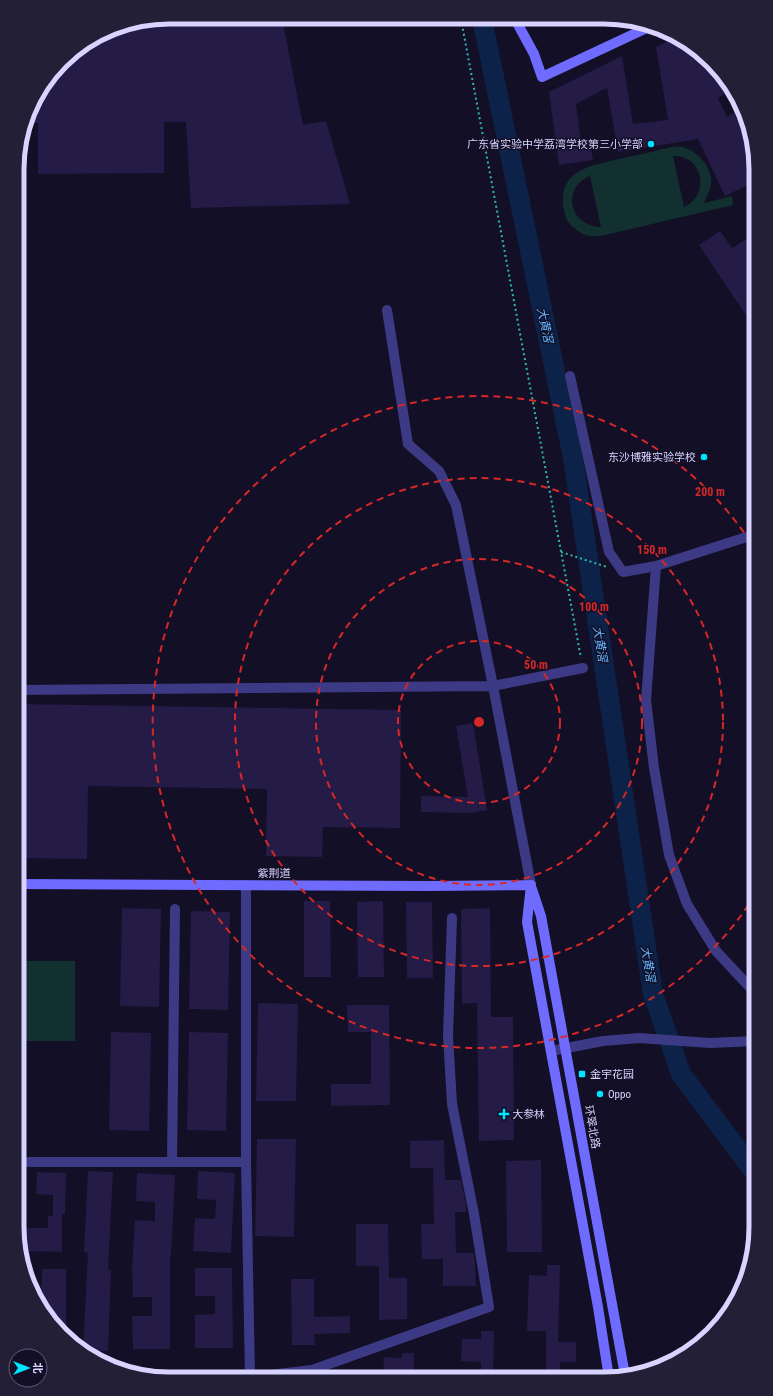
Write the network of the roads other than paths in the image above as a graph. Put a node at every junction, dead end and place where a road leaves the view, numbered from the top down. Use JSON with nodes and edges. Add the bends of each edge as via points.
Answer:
{"nodes":[{"id":1,"x":519,"y":24,"type":"edge"},
{"id":2,"x":644,"y":30,"type":"edge"},
{"id":3,"x":387,"y":310,"type":"dead end"},
{"id":4,"x":570,"y":376,"type":"dead end"},
{"id":5,"x":749,"y":536,"type":"edge"},
{"id":6,"x":656,"y":566,"type":"junction"},
{"id":7,"x":583,"y":668,"type":"road end"},
{"id":8,"x":493,"y":686,"type":"junction"},
{"id":9,"x":24,"y":690,"type":"edge"},
{"id":10,"x":24,"y":884,"type":"edge"},
{"id":11,"x":246,"y":885,"type":"junction"},
{"id":12,"x":530,"y":885,"type":"junction"},
{"id":13,"x":175,"y":908,"type":"dead end"},
{"id":14,"x":452,"y":918,"type":"dead end"},
{"id":15,"x":749,"y":986,"type":"edge"},
{"id":16,"x":749,"y":1041,"type":"edge"},
{"id":17,"x":566,"y":1048,"type":"junction"},
{"id":18,"x":551,"y":1051,"type":"junction"},
{"id":19,"x":24,"y":1162,"type":"edge"},
{"id":20,"x":172,"y":1162,"type":"junction"},
{"id":21,"x":246,"y":1162,"type":"junction"},
{"id":22,"x":624,"y":1371,"type":"edge"},
{"id":23,"x":250,"y":1372,"type":"edge"},
{"id":24,"x":296,"y":1372,"type":"edge"},
{"id":25,"x":608,"y":1372,"type":"edge"}],
"edges":[{"from":1,"to":2,"type":"street","via":[[542,77]]},
{"from":3,"to":8,"type":"street","via":[[408,444],[439,471],[456,504]]},
{"from":4,"to":6,"type":"street","via":[[609,552],[623,572]]},
{"from":5,"to":6,"type":"street"},
{"from":6,"to":15,"type":"street","via":[[646,700],[654,768],[669,855],[687,904],[716,951]]},
{"from":7,"to":8,"type":"street"},
{"from":8,"to":9,"type":"street"},
{"from":8,"to":12,"type":"street"},
{"from":10,"to":11,"type":"street","name":"紫荆道"},
{"from":11,"to":12,"type":"street","name":"紫荆道"},
{"from":11,"to":21,"type":"street"},
{"from":12,"to":17,"type":"street","name":"环翠北路","via":[[541,916]]},
{"from":12,"to":18,"type":"street","via":[[526,922]]},
{"from":13,"to":20,"type":"street"},
{"from":14,"to":24,"type":"street","via":[[448,1036],[452,1104],[489,1307],[312,1370]]},
{"from":16,"to":17,"type":"street","via":[[710,1043],[639,1038]]},
{"from":17,"to":18,"type":"street"},
{"from":17,"to":22,"type":"street","name":"环翠北路"},
{"from":18,"to":25,"type":"street"},
{"from":19,"to":20,"type":"street"},
{"from":20,"to":21,"type":"street"},
{"from":21,"to":23,"type":"street"}]}
